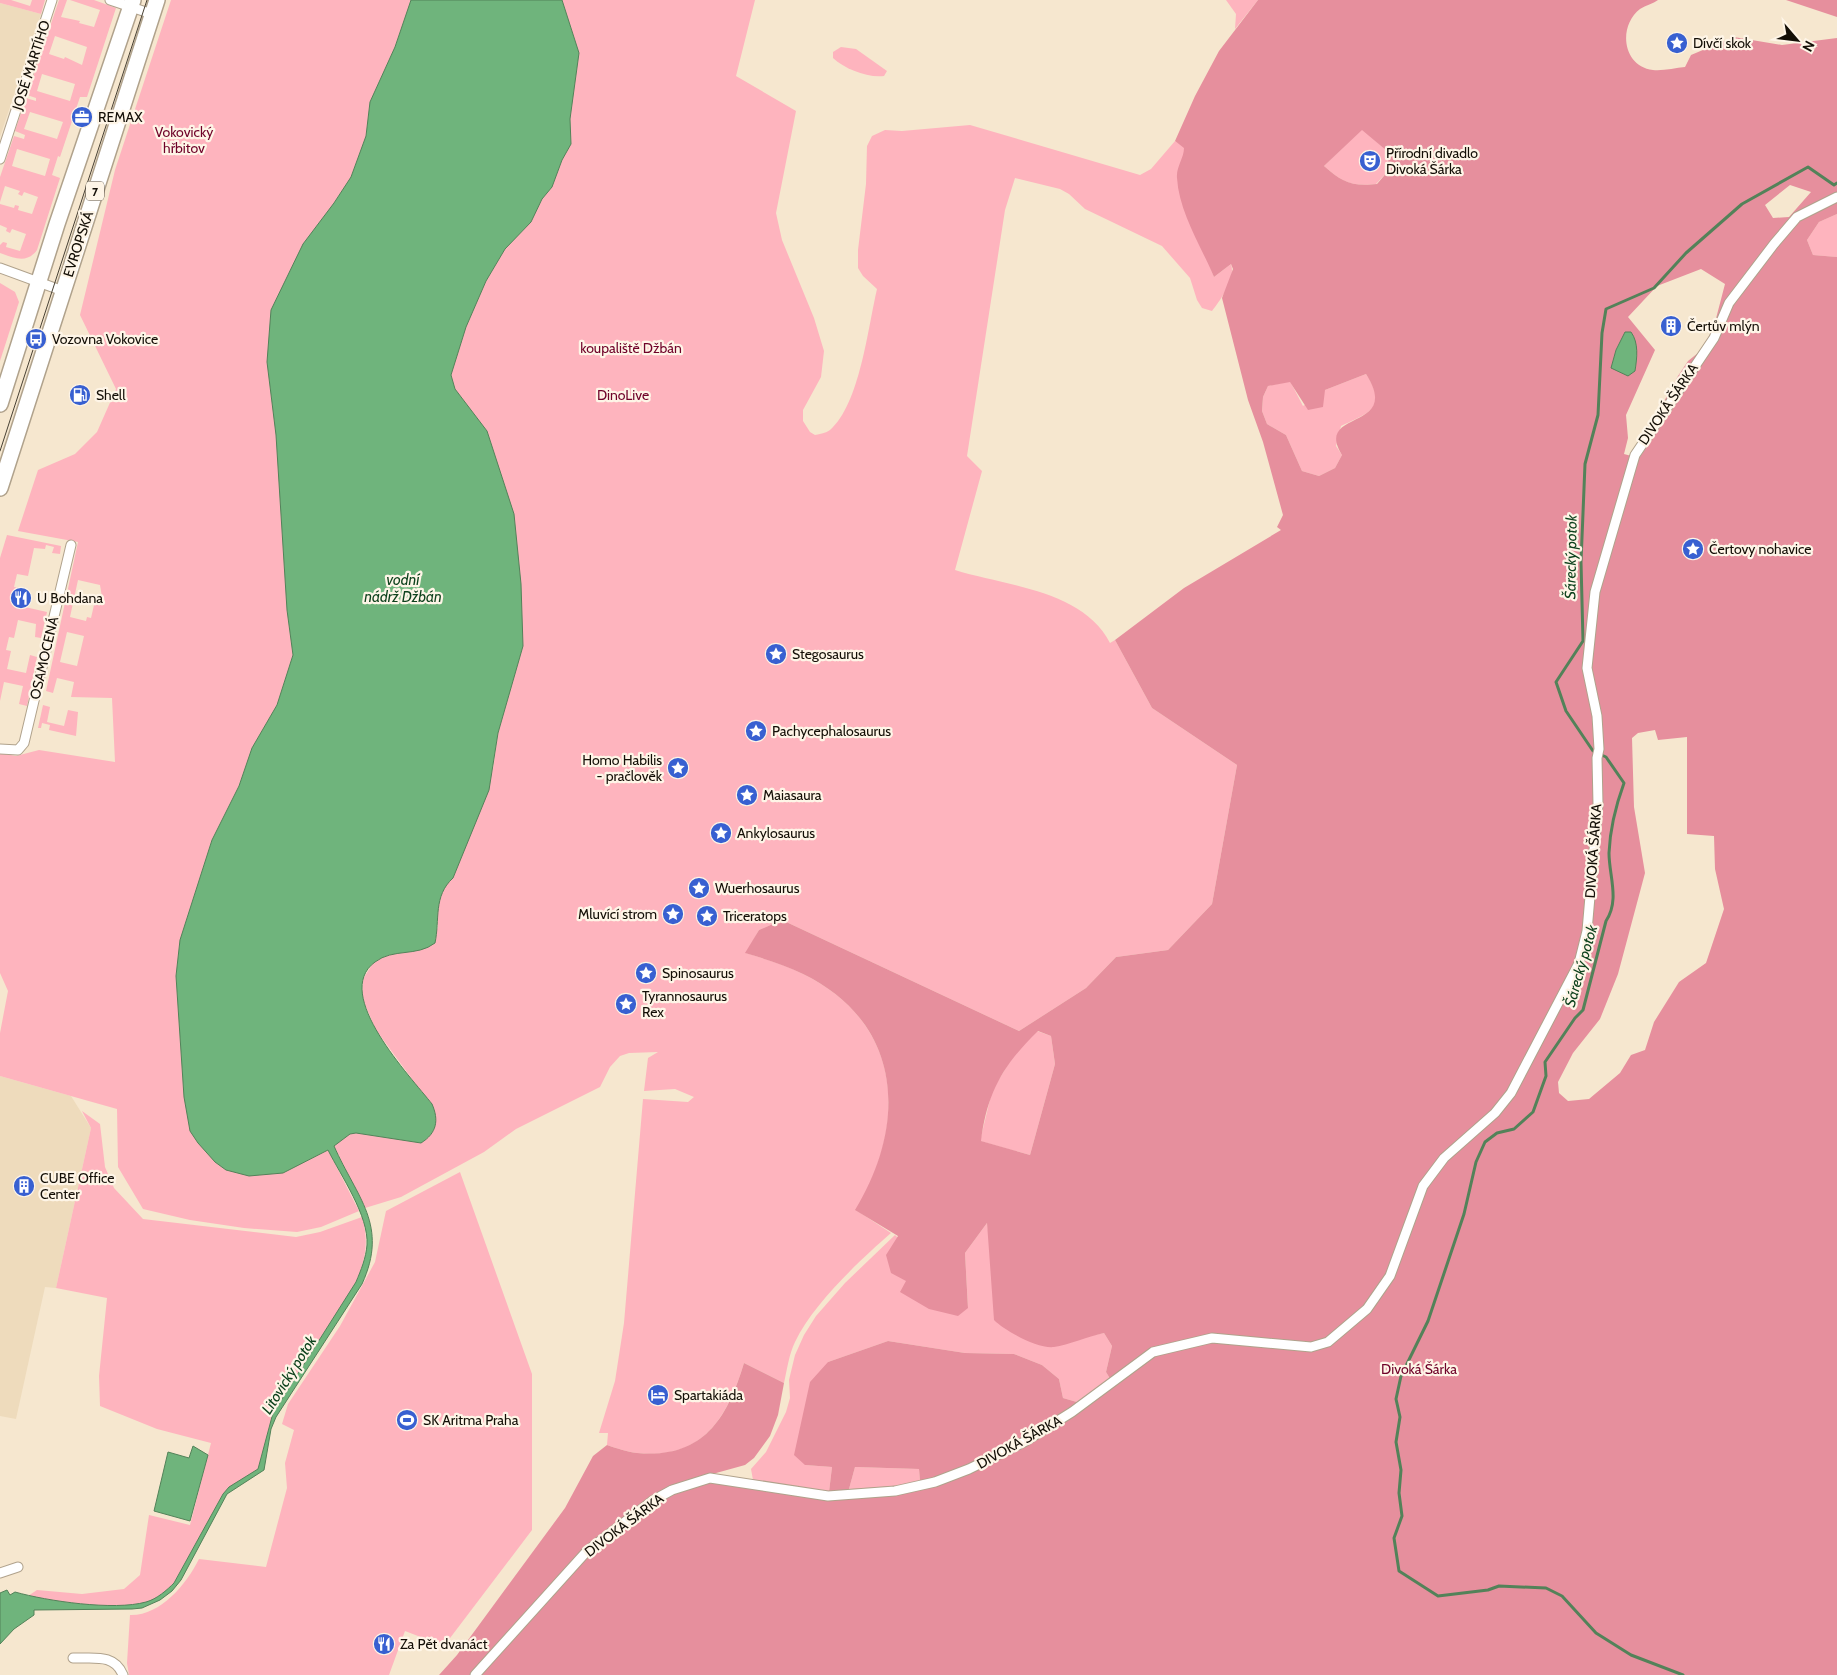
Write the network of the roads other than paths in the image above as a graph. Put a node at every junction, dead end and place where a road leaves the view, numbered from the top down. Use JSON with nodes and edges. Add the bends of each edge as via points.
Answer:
{"nodes":[{"id":1,"x":52,"y":0,"type":"edge"},
{"id":2,"x":110,"y":0,"type":"edge"},
{"id":3,"x":132,"y":3,"type":"edge"},
{"id":4,"x":154,"y":7,"type":"edge"},
{"id":5,"x":0,"y":159,"type":"edge"},
{"id":6,"x":1837,"y":197,"type":"edge"},
{"id":7,"x":0,"y":268,"type":"edge"},
{"id":8,"x":38,"y":282,"type":"junction"},
{"id":9,"x":63,"y":291,"type":"junction"},
{"id":10,"x":0,"y":404,"type":"edge"},
{"id":11,"x":0,"y":488,"type":"edge"},
{"id":12,"x":71,"y":545,"type":"dead end"},
{"id":13,"x":0,"y":748,"type":"edge"},
{"id":14,"x":18,"y":1567,"type":"dead end"},
{"id":15,"x":0,"y":1573,"type":"edge"},
{"id":16,"x":73,"y":1658,"type":"dead end"},
{"id":17,"x":123,"y":1675,"type":"edge"},
{"id":18,"x":475,"y":1675,"type":"edge"}],
"edges":[{"from":1,"to":5,"type":"street","name":"JOSÉ MARTÍHO"},
{"from":2,"to":3,"type":"street"},
{"from":3,"to":4,"type":"street"},
{"from":3,"to":8,"type":"main road","name":"EVROPSKÁ","number":"7"},
{"from":4,"to":9,"type":"main road","name":"EVROPSKÁ","number":"7"},
{"from":6,"to":18,"type":"street","name":"DIVOKÁ ŠÁRKA","via":[[1797,218],[1774,244],[1729,302],[1714,338],[1635,455],[1594,592],[1587,668],[1597,716],[1598,804],[1587,931],[1578,963],[1511,1093],[1496,1113],[1444,1158],[1423,1186],[1390,1276],[1366,1309],[1328,1342],[1311,1347],[1212,1338],[1154,1352],[1072,1412],[1024,1442],[935,1482],[895,1491],[828,1496],[710,1478],[672,1490],[652,1501],[587,1551]]},
{"from":7,"to":8,"type":"street"},
{"from":8,"to":9,"type":"street"},
{"from":8,"to":10,"type":"main road","name":"EVROPSKÁ","number":"7"},
{"from":9,"to":11,"type":"main road","name":"EVROPSKÁ","number":"7"},
{"from":12,"to":13,"type":"street","name":"OSAMOCENÁ","via":[[24,743],[18,750]]},
{"from":14,"to":15,"type":"street"},
{"from":16,"to":17,"type":"street","via":[[108,1660],[119,1666]]}]}
